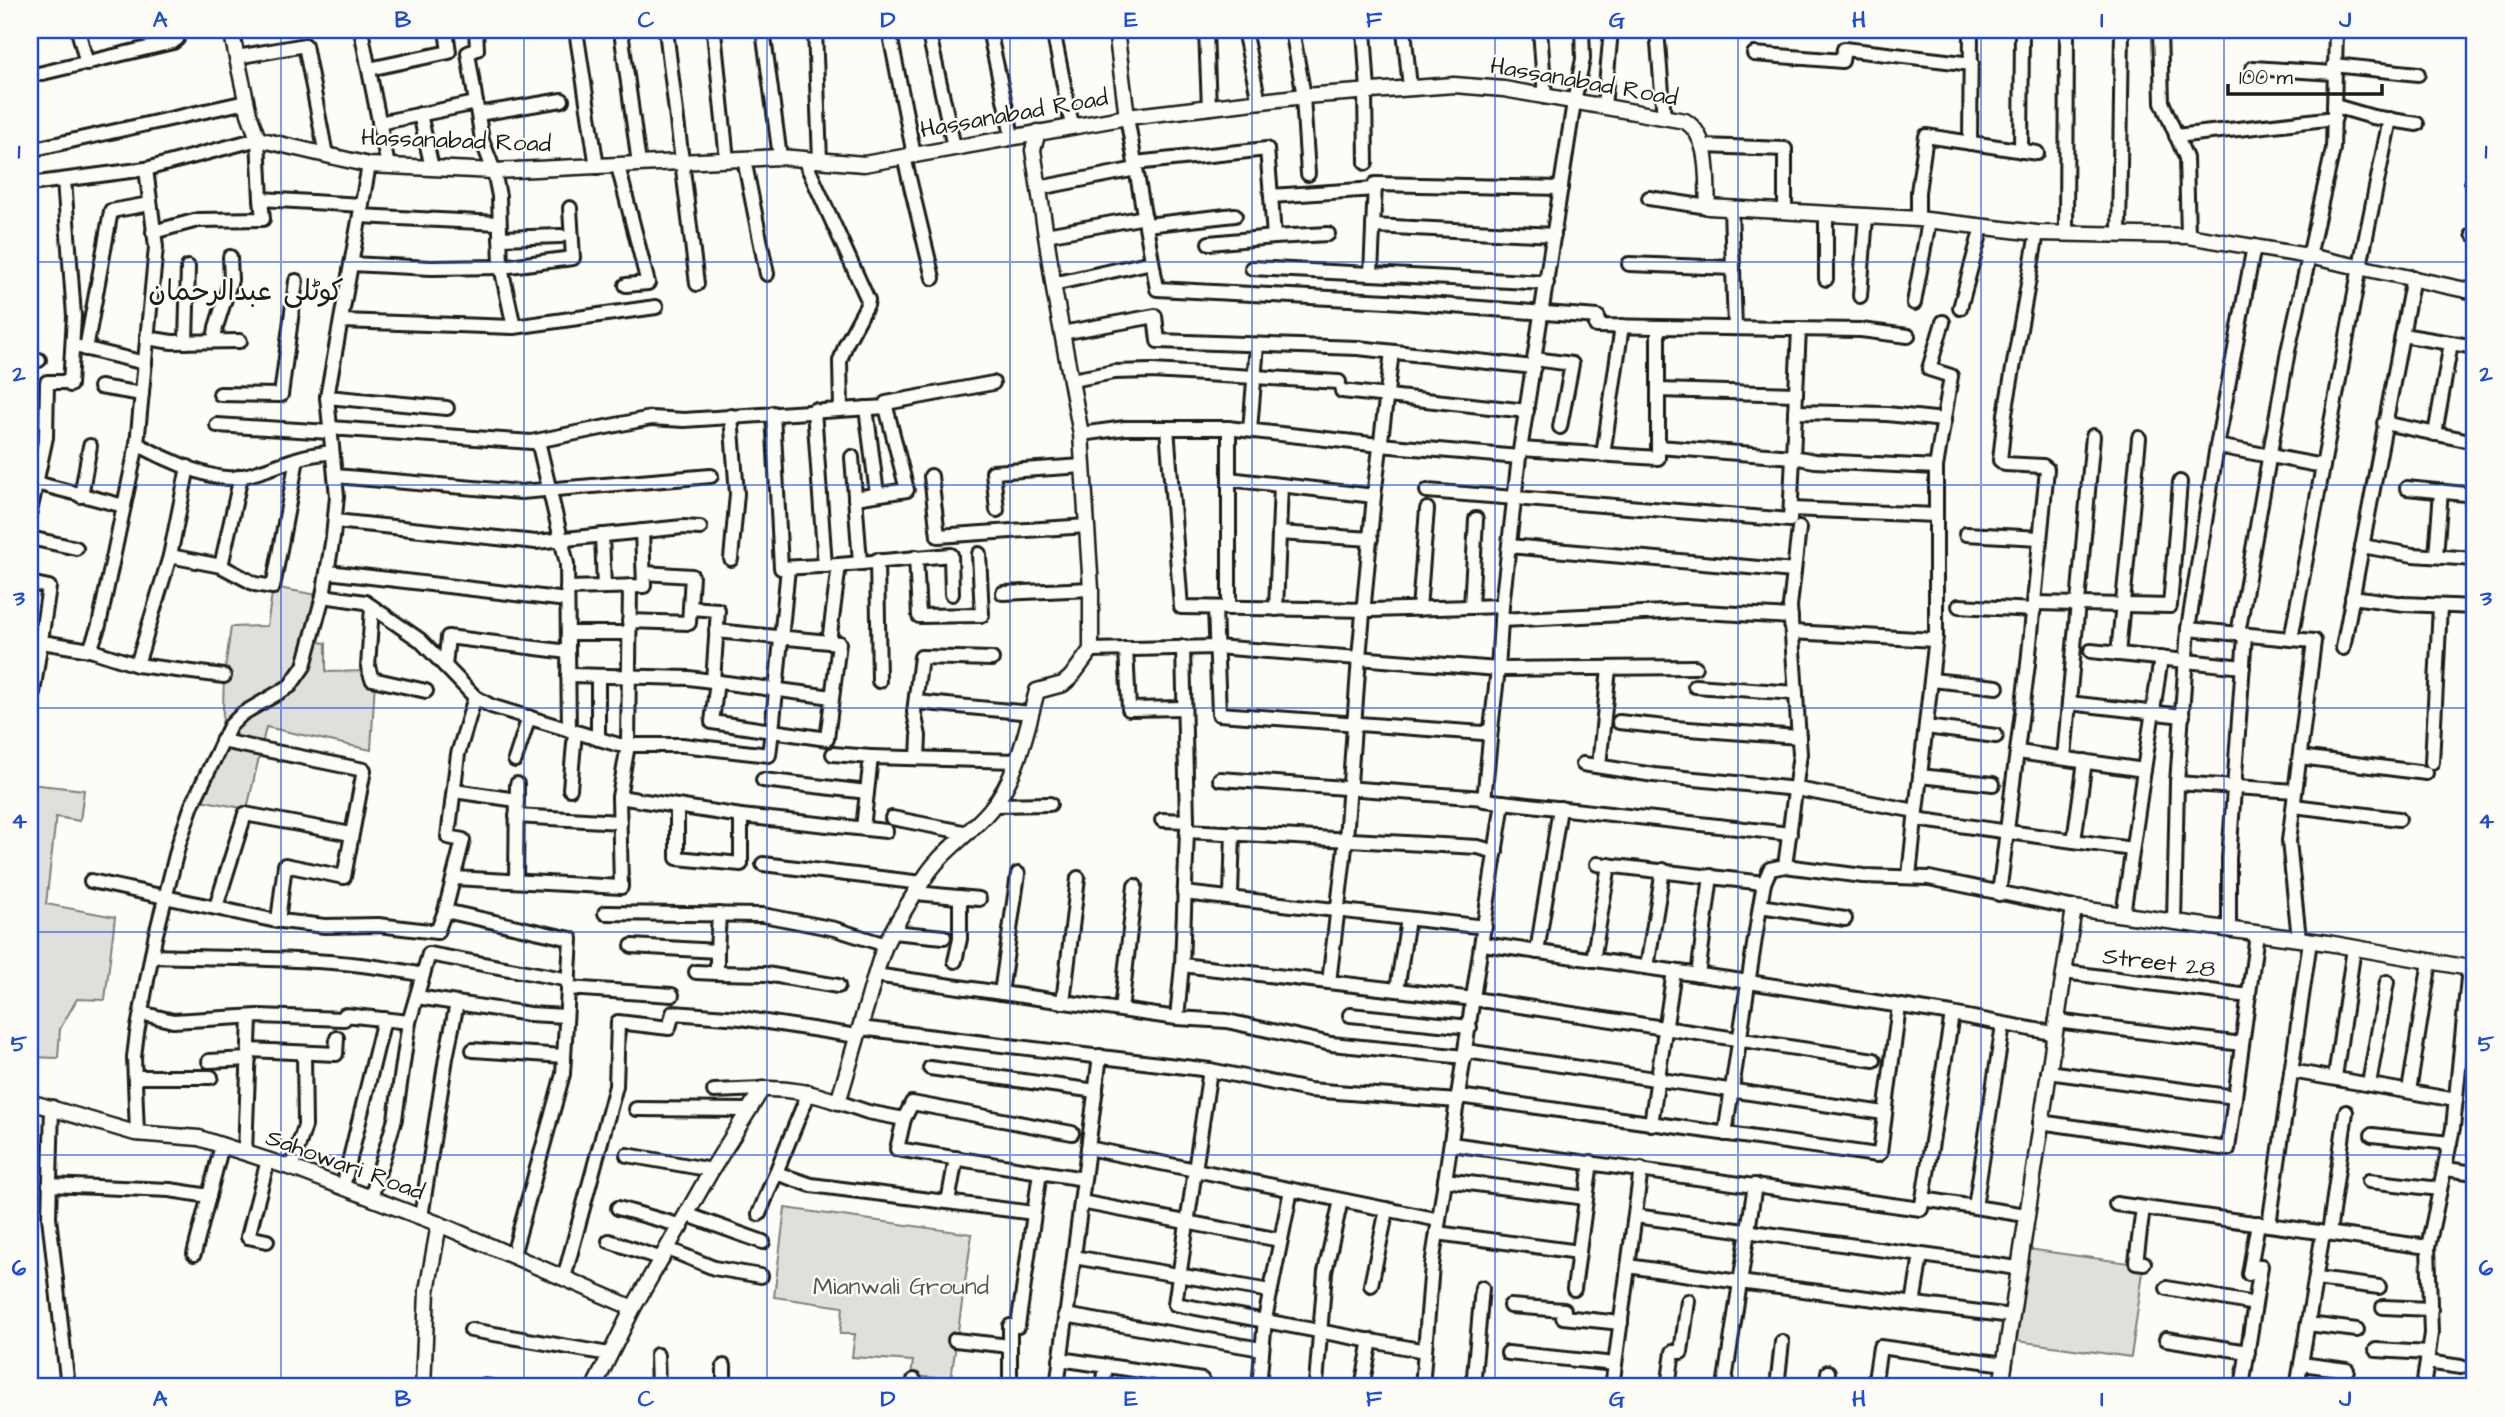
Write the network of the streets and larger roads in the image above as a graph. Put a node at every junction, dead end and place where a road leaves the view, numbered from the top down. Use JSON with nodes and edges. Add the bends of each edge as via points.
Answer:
{"nodes":[{"id":1,"x":78,"y":30,"type":"edge"},
{"id":2,"x":175,"y":30,"type":"edge"},
{"id":3,"x":231,"y":30,"type":"edge"},
{"id":4,"x":361,"y":30,"type":"edge"},
{"id":5,"x":446,"y":30,"type":"edge"},
{"id":6,"x":476,"y":30,"type":"edge"},
{"id":7,"x":666,"y":30,"type":"edge"},
{"id":8,"x":763,"y":30,"type":"edge"},
{"id":9,"x":814,"y":30,"type":"edge"},
{"id":10,"x":889,"y":30,"type":"edge"},
{"id":11,"x":928,"y":30,"type":"edge"},
{"id":12,"x":989,"y":30,"type":"edge"},
{"id":13,"x":1053,"y":30,"type":"edge"},
{"id":14,"x":1116,"y":30,"type":"edge"},
{"id":15,"x":1206,"y":30,"type":"edge"},
{"id":16,"x":1244,"y":30,"type":"edge"},
{"id":17,"x":1292,"y":30,"type":"edge"},
{"id":18,"x":1364,"y":30,"type":"edge"},
{"id":19,"x":1404,"y":30,"type":"edge"},
{"id":20,"x":1540,"y":30,"type":"edge"},
{"id":21,"x":1582,"y":30,"type":"edge"},
{"id":22,"x":1611,"y":30,"type":"edge"},
{"id":23,"x":1657,"y":30,"type":"edge"},
{"id":24,"x":1971,"y":30,"type":"edge"},
{"id":25,"x":2022,"y":30,"type":"edge"},
{"id":26,"x":2067,"y":30,"type":"edge"},
{"id":27,"x":2122,"y":30,"type":"edge"},
{"id":28,"x":2160,"y":30,"type":"edge"},
{"id":29,"x":2336,"y":30,"type":"edge"},
{"id":30,"x":621,"y":31,"type":"edge"},
{"id":31,"x":714,"y":32,"type":"dead end"},
{"id":32,"x":578,"y":37,"type":"dead end"},
{"id":33,"x":1754,"y":54,"type":"dead end"},
{"id":34,"x":237,"y":57,"type":"junction"},
{"id":35,"x":87,"y":64,"type":"junction"},
{"id":36,"x":1972,"y":64,"type":"junction"},
{"id":37,"x":2253,"y":68,"type":"dead end"},
{"id":38,"x":369,"y":69,"type":"junction"},
{"id":39,"x":2334,"y":69,"type":"junction"},
{"id":40,"x":2418,"y":74,"type":"dead end"},
{"id":41,"x":30,"y":76,"type":"edge"},
{"id":42,"x":1410,"y":87,"type":"junction"},
{"id":43,"x":1366,"y":91,"type":"junction"},
{"id":44,"x":1304,"y":97,"type":"junction"},
{"id":45,"x":1545,"y":97,"type":"junction"},
{"id":46,"x":562,"y":100,"type":"dead end"},
{"id":47,"x":246,"y":102,"type":"junction"},
{"id":48,"x":1259,"y":102,"type":"junction"},
{"id":49,"x":1574,"y":102,"type":"junction"},
{"id":50,"x":1604,"y":107,"type":"junction"},
{"id":51,"x":477,"y":108,"type":"junction"},
{"id":52,"x":1209,"y":108,"type":"junction"},
{"id":53,"x":2335,"y":112,"type":"junction"},
{"id":54,"x":420,"y":114,"type":"junction"},
{"id":55,"x":1127,"y":117,"type":"junction"},
{"id":56,"x":1664,"y":118,"type":"junction"},
{"id":57,"x":2390,"y":119,"type":"junction"},
{"id":58,"x":379,"y":123,"type":"junction"},
{"id":59,"x":2417,"y":124,"type":"dead end"},
{"id":60,"x":1072,"y":126,"type":"junction"},
{"id":61,"x":1038,"y":132,"type":"junction"},
{"id":62,"x":1012,"y":136,"type":"junction"},
{"id":63,"x":2176,"y":136,"type":"junction"},
{"id":64,"x":258,"y":139,"type":"junction"},
{"id":65,"x":1970,"y":143,"type":"junction"},
{"id":66,"x":1703,"y":146,"type":"junction"},
{"id":67,"x":954,"y":147,"type":"junction"},
{"id":68,"x":30,"y":150,"type":"edge"},
{"id":69,"x":2021,"y":151,"type":"junction"},
{"id":70,"x":2037,"y":153,"type":"dead end"},
{"id":71,"x":326,"y":155,"type":"junction"},
{"id":72,"x":909,"y":156,"type":"junction"},
{"id":73,"x":780,"y":157,"type":"junction"},
{"id":74,"x":744,"y":159,"type":"junction"},
{"id":75,"x":804,"y":159,"type":"junction"},
{"id":76,"x":727,"y":160,"type":"junction"},
{"id":77,"x":820,"y":160,"type":"junction"},
{"id":78,"x":681,"y":162,"type":"junction"},
{"id":79,"x":1366,"y":163,"type":"dead end"},
{"id":80,"x":639,"y":164,"type":"junction"},
{"id":81,"x":369,"y":165,"type":"junction"},
{"id":82,"x":388,"y":166,"type":"junction"},
{"id":83,"x":618,"y":166,"type":"junction"},
{"id":84,"x":1135,"y":166,"type":"junction"},
{"id":85,"x":597,"y":167,"type":"junction"},
{"id":86,"x":432,"y":168,"type":"junction"},
{"id":87,"x":146,"y":169,"type":"junction"},
{"id":88,"x":494,"y":171,"type":"junction"},
{"id":89,"x":1308,"y":174,"type":"dead end"},
{"id":90,"x":64,"y":180,"type":"junction"},
{"id":91,"x":30,"y":184,"type":"edge"},
{"id":92,"x":1039,"y":188,"type":"junction"},
{"id":93,"x":1561,"y":188,"type":"junction"},
{"id":94,"x":1374,"y":189,"type":"junction"},
{"id":95,"x":1271,"y":196,"type":"junction"},
{"id":96,"x":1649,"y":198,"type":"dead end"},
{"id":97,"x":261,"y":199,"type":"junction"},
{"id":98,"x":149,"y":204,"type":"junction"},
{"id":99,"x":1708,"y":207,"type":"junction"},
{"id":100,"x":570,"y":208,"type":"dead end"},
{"id":101,"x":1731,"y":208,"type":"junction"},
{"id":102,"x":361,"y":211,"type":"junction"},
{"id":103,"x":1785,"y":211,"type":"junction"},
{"id":104,"x":1826,"y":214,"type":"junction"},
{"id":105,"x":1236,"y":215,"type":"dead end"},
{"id":106,"x":1866,"y":216,"type":"junction"},
{"id":107,"x":1923,"y":220,"type":"junction"},
{"id":108,"x":1145,"y":221,"type":"junction"},
{"id":109,"x":499,"y":223,"type":"junction"},
{"id":110,"x":1373,"y":226,"type":"junction"},
{"id":111,"x":1982,"y":227,"type":"junction"},
{"id":112,"x":153,"y":232,"type":"junction"},
{"id":113,"x":2037,"y":233,"type":"junction"},
{"id":114,"x":2066,"y":233,"type":"junction"},
{"id":115,"x":1328,"y":234,"type":"dead end"},
{"id":116,"x":2119,"y":234,"type":"junction"},
{"id":117,"x":1046,"y":235,"type":"junction"},
{"id":118,"x":1554,"y":235,"type":"junction"},
{"id":119,"x":561,"y":236,"type":"dead end"},
{"id":120,"x":2188,"y":236,"type":"junction"},
{"id":121,"x":1274,"y":237,"type":"junction"},
{"id":122,"x":500,"y":238,"type":"junction"},
{"id":123,"x":1209,"y":243,"type":"dead end"},
{"id":124,"x":2254,"y":246,"type":"junction"},
{"id":125,"x":2308,"y":256,"type":"junction"},
{"id":126,"x":230,"y":257,"type":"dead end"},
{"id":127,"x":1152,"y":262,"type":"junction"},
{"id":128,"x":351,"y":264,"type":"junction"},
{"id":129,"x":1629,"y":264,"type":"dead end"},
{"id":130,"x":2360,"y":266,"type":"junction"},
{"id":131,"x":188,"y":267,"type":"dead end"},
{"id":132,"x":501,"y":267,"type":"junction"},
{"id":133,"x":1252,"y":268,"type":"dead end"},
{"id":134,"x":1733,"y":268,"type":"junction"},
{"id":135,"x":767,"y":274,"type":"dead end"},
{"id":136,"x":1371,"y":274,"type":"junction"},
{"id":137,"x":2413,"y":277,"type":"junction"},
{"id":138,"x":933,"y":278,"type":"dead end"},
{"id":139,"x":1826,"y":279,"type":"dead end"},
{"id":140,"x":296,"y":281,"type":"dead end"},
{"id":141,"x":697,"y":284,"type":"dead end"},
{"id":142,"x":1053,"y":284,"type":"junction"},
{"id":143,"x":1547,"y":284,"type":"junction"},
{"id":144,"x":626,"y":285,"type":"dead end"},
{"id":145,"x":2475,"y":292,"type":"edge"},
{"id":146,"x":1860,"y":296,"type":"dead end"},
{"id":147,"x":1914,"y":303,"type":"dead end"},
{"id":148,"x":656,"y":307,"type":"dead end"},
{"id":149,"x":1960,"y":308,"type":"dead end"},
{"id":150,"x":1542,"y":314,"type":"junction"},
{"id":151,"x":341,"y":321,"type":"junction"},
{"id":152,"x":1943,"y":322,"type":"dead end"},
{"id":153,"x":1622,"y":326,"type":"junction"},
{"id":154,"x":514,"y":327,"type":"junction"},
{"id":155,"x":1658,"y":327,"type":"junction"},
{"id":156,"x":1735,"y":328,"type":"junction"},
{"id":157,"x":1799,"y":329,"type":"junction"},
{"id":158,"x":1062,"y":333,"type":"junction"},
{"id":159,"x":2402,"y":335,"type":"junction"},
{"id":160,"x":1908,"y":336,"type":"dead end"},
{"id":161,"x":148,"y":338,"type":"junction"},
{"id":162,"x":214,"y":341,"type":"junction"},
{"id":163,"x":240,"y":341,"type":"dead end"},
{"id":164,"x":186,"y":342,"type":"junction"},
{"id":165,"x":2451,"y":343,"type":"junction"},
{"id":166,"x":1256,"y":345,"type":"junction"},
{"id":167,"x":72,"y":346,"type":"junction"},
{"id":168,"x":2475,"y":347,"type":"edge"},
{"id":169,"x":86,"y":349,"type":"junction"},
{"id":170,"x":1392,"y":352,"type":"junction"},
{"id":171,"x":145,"y":363,"type":"junction"},
{"id":172,"x":1534,"y":363,"type":"junction"},
{"id":173,"x":1254,"y":376,"type":"junction"},
{"id":174,"x":1072,"y":380,"type":"junction"},
{"id":175,"x":993,"y":383,"type":"dead end"},
{"id":176,"x":100,"y":387,"type":"dead end"},
{"id":177,"x":1658,"y":390,"type":"junction"},
{"id":178,"x":142,"y":394,"type":"junction"},
{"id":179,"x":220,"y":394,"type":"dead end"},
{"id":180,"x":1796,"y":394,"type":"junction"},
{"id":181,"x":1386,"y":396,"type":"junction"},
{"id":182,"x":327,"y":397,"type":"junction"},
{"id":183,"x":886,"y":407,"type":"junction"},
{"id":184,"x":447,"y":408,"type":"dead end"},
{"id":185,"x":866,"y":408,"type":"junction"},
{"id":186,"x":841,"y":409,"type":"junction"},
{"id":187,"x":814,"y":410,"type":"junction"},
{"id":188,"x":1527,"y":411,"type":"junction"},
{"id":189,"x":1795,"y":412,"type":"junction"},
{"id":190,"x":773,"y":413,"type":"junction"},
{"id":191,"x":731,"y":416,"type":"junction"},
{"id":192,"x":1944,"y":420,"type":"junction"},
{"id":193,"x":2384,"y":423,"type":"junction"},
{"id":194,"x":217,"y":425,"type":"dead end"},
{"id":195,"x":1560,"y":427,"type":"dead end"},
{"id":196,"x":1167,"y":428,"type":"junction"},
{"id":197,"x":1229,"y":428,"type":"junction"},
{"id":198,"x":330,"y":430,"type":"junction"},
{"id":199,"x":1250,"y":430,"type":"junction"},
{"id":200,"x":1081,"y":434,"type":"junction"},
{"id":201,"x":2435,"y":434,"type":"junction"},
{"id":202,"x":2094,"y":436,"type":"dead end"},
{"id":203,"x":2139,"y":438,"type":"dead end"},
{"id":204,"x":538,"y":441,"type":"junction"},
{"id":205,"x":2475,"y":442,"type":"edge"},
{"id":206,"x":137,"y":444,"type":"junction"},
{"id":207,"x":1380,"y":445,"type":"junction"},
{"id":208,"x":90,"y":446,"type":"dead end"},
{"id":209,"x":2217,"y":446,"type":"junction"},
{"id":210,"x":1658,"y":447,"type":"junction"},
{"id":211,"x":332,"y":452,"type":"junction"},
{"id":212,"x":1520,"y":453,"type":"junction"},
{"id":213,"x":1603,"y":455,"type":"junction"},
{"id":214,"x":2269,"y":456,"type":"junction"},
{"id":215,"x":852,"y":457,"type":"dead end"},
{"id":216,"x":1793,"y":457,"type":"junction"},
{"id":217,"x":297,"y":459,"type":"junction"},
{"id":218,"x":1083,"y":466,"type":"junction"},
{"id":219,"x":2323,"y":466,"type":"junction"},
{"id":220,"x":188,"y":467,"type":"junction"},
{"id":221,"x":1936,"y":467,"type":"junction"},
{"id":222,"x":240,"y":476,"type":"junction"},
{"id":223,"x":335,"y":476,"type":"junction"},
{"id":224,"x":711,"y":476,"type":"dead end"},
{"id":225,"x":931,"y":476,"type":"dead end"},
{"id":226,"x":1229,"y":479,"type":"junction"},
{"id":227,"x":2180,"y":482,"type":"dead end"},
{"id":228,"x":36,"y":483,"type":"junction"},
{"id":229,"x":1281,"y":485,"type":"junction"},
{"id":230,"x":2407,"y":488,"type":"dead end"},
{"id":231,"x":549,"y":490,"type":"junction"},
{"id":232,"x":1427,"y":491,"type":"dead end"},
{"id":233,"x":2441,"y":492,"type":"junction"},
{"id":234,"x":877,"y":494,"type":"junction"},
{"id":235,"x":2475,"y":495,"type":"edge"},
{"id":236,"x":80,"y":496,"type":"junction"},
{"id":237,"x":1374,"y":496,"type":"junction"},
{"id":238,"x":855,"y":498,"type":"junction"},
{"id":239,"x":1514,"y":498,"type":"junction"},
{"id":240,"x":124,"y":506,"type":"junction"},
{"id":241,"x":1427,"y":509,"type":"dead end"},
{"id":242,"x":1791,"y":509,"type":"junction"},
{"id":243,"x":997,"y":510,"type":"dead end"},
{"id":244,"x":30,"y":512,"type":"edge"},
{"id":245,"x":1936,"y":515,"type":"junction"},
{"id":246,"x":1476,"y":519,"type":"dead end"},
{"id":247,"x":335,"y":521,"type":"junction"},
{"id":248,"x":1087,"y":526,"type":"junction"},
{"id":249,"x":700,"y":528,"type":"dead end"},
{"id":250,"x":1799,"y":528,"type":"dead end"},
{"id":251,"x":642,"y":531,"type":"junction"},
{"id":252,"x":1279,"y":533,"type":"junction"},
{"id":253,"x":1966,"y":534,"type":"dead end"},
{"id":254,"x":602,"y":535,"type":"junction"},
{"id":255,"x":30,"y":538,"type":"edge"},
{"id":256,"x":1371,"y":538,"type":"junction"},
{"id":257,"x":2040,"y":538,"type":"junction"},
{"id":258,"x":560,"y":539,"type":"junction"},
{"id":259,"x":1509,"y":546,"type":"junction"},
{"id":260,"x":2362,"y":546,"type":"junction"},
{"id":261,"x":76,"y":548,"type":"dead end"},
{"id":262,"x":979,"y":554,"type":"dead end"},
{"id":263,"x":170,"y":556,"type":"junction"},
{"id":264,"x":2436,"y":556,"type":"junction"},
{"id":265,"x":916,"y":557,"type":"junction"},
{"id":266,"x":731,"y":559,"type":"dead end"},
{"id":267,"x":2475,"y":559,"type":"edge"},
{"id":268,"x":877,"y":560,"type":"junction"},
{"id":269,"x":860,"y":562,"type":"junction"},
{"id":270,"x":839,"y":565,"type":"junction"},
{"id":271,"x":221,"y":566,"type":"junction"},
{"id":272,"x":825,"y":566,"type":"junction"},
{"id":273,"x":788,"y":568,"type":"junction"},
{"id":274,"x":1794,"y":571,"type":"junction"},
{"id":275,"x":328,"y":572,"type":"junction"},
{"id":276,"x":644,"y":573,"type":"junction"},
{"id":277,"x":30,"y":583,"type":"edge"},
{"id":278,"x":630,"y":586,"type":"junction"},
{"id":279,"x":604,"y":587,"type":"junction"},
{"id":280,"x":1091,"y":589,"type":"junction"},
{"id":281,"x":1003,"y":593,"type":"dead end"},
{"id":282,"x":567,"y":594,"type":"junction"},
{"id":283,"x":952,"y":594,"type":"dead end"},
{"id":284,"x":323,"y":596,"type":"junction"},
{"id":285,"x":2352,"y":597,"type":"junction"},
{"id":286,"x":2079,"y":604,"type":"junction"},
{"id":287,"x":2123,"y":605,"type":"junction"},
{"id":288,"x":1959,"y":606,"type":"dead end"},
{"id":289,"x":2440,"y":606,"type":"junction"},
{"id":290,"x":372,"y":607,"type":"junction"},
{"id":291,"x":1471,"y":607,"type":"junction"},
{"id":292,"x":2034,"y":607,"type":"junction"},
{"id":293,"x":2475,"y":607,"type":"edge"},
{"id":294,"x":690,"y":608,"type":"junction"},
{"id":295,"x":1222,"y":608,"type":"junction"},
{"id":296,"x":1276,"y":609,"type":"junction"},
{"id":297,"x":1419,"y":609,"type":"junction"},
{"id":298,"x":1364,"y":610,"type":"junction"},
{"id":299,"x":1501,"y":613,"type":"junction"},
{"id":300,"x":1791,"y":617,"type":"junction"},
{"id":301,"x":629,"y":627,"type":"junction"},
{"id":302,"x":2188,"y":629,"type":"junction"},
{"id":303,"x":716,"y":631,"type":"junction"},
{"id":304,"x":1792,"y":632,"type":"junction"},
{"id":305,"x":568,"y":633,"type":"junction"},
{"id":306,"x":2241,"y":634,"type":"junction"},
{"id":307,"x":781,"y":638,"type":"junction"},
{"id":308,"x":2291,"y":639,"type":"junction"},
{"id":309,"x":1936,"y":640,"type":"junction"},
{"id":310,"x":35,"y":641,"type":"edge"},
{"id":311,"x":829,"y":642,"type":"junction"},
{"id":312,"x":1183,"y":647,"type":"junction"},
{"id":313,"x":1216,"y":648,"type":"junction"},
{"id":314,"x":2343,"y":648,"type":"dead end"},
{"id":315,"x":1126,"y":649,"type":"junction"},
{"id":316,"x":90,"y":650,"type":"junction"},
{"id":317,"x":1091,"y":650,"type":"junction"},
{"id":318,"x":2091,"y":651,"type":"dead end"},
{"id":319,"x":568,"y":652,"type":"junction"},
{"id":320,"x":2118,"y":654,"type":"junction"},
{"id":321,"x":1359,"y":657,"type":"junction"},
{"id":322,"x":2161,"y":658,"type":"junction"},
{"id":323,"x":992,"y":659,"type":"dead end"},
{"id":324,"x":2186,"y":661,"type":"junction"},
{"id":325,"x":137,"y":665,"type":"junction"},
{"id":326,"x":445,"y":666,"type":"junction"},
{"id":327,"x":1695,"y":667,"type":"dead end"},
{"id":328,"x":2242,"y":667,"type":"junction"},
{"id":329,"x":1609,"y":668,"type":"junction"},
{"id":330,"x":1498,"y":669,"type":"junction"},
{"id":331,"x":568,"y":675,"type":"junction"},
{"id":332,"x":224,"y":676,"type":"dead end"},
{"id":333,"x":598,"y":676,"type":"junction"},
{"id":334,"x":629,"y":677,"type":"junction"},
{"id":335,"x":1932,"y":680,"type":"junction"},
{"id":336,"x":715,"y":681,"type":"junction"},
{"id":337,"x":879,"y":681,"type":"dead end"},
{"id":338,"x":1695,"y":686,"type":"dead end"},
{"id":339,"x":1997,"y":687,"type":"dead end"},
{"id":340,"x":776,"y":689,"type":"junction"},
{"id":341,"x":426,"y":691,"type":"dead end"},
{"id":342,"x":33,"y":693,"type":"dead end"},
{"id":343,"x":1796,"y":693,"type":"junction"},
{"id":344,"x":475,"y":697,"type":"junction"},
{"id":345,"x":832,"y":697,"type":"junction"},
{"id":346,"x":916,"y":702,"type":"junction"},
{"id":347,"x":2069,"y":703,"type":"junction"},
{"id":348,"x":1184,"y":708,"type":"junction"},
{"id":349,"x":1031,"y":713,"type":"junction"},
{"id":350,"x":2153,"y":713,"type":"junction"},
{"id":351,"x":2183,"y":716,"type":"junction"},
{"id":352,"x":529,"y":717,"type":"junction"},
{"id":353,"x":1619,"y":722,"type":"dead end"},
{"id":354,"x":1354,"y":723,"type":"junction"},
{"id":355,"x":1926,"y":727,"type":"junction"},
{"id":356,"x":1491,"y":729,"type":"junction"},
{"id":357,"x":572,"y":731,"type":"junction"},
{"id":358,"x":772,"y":731,"type":"junction"},
{"id":359,"x":1996,"y":736,"type":"dead end"},
{"id":360,"x":1799,"y":737,"type":"junction"},
{"id":361,"x":598,"y":739,"type":"junction"},
{"id":362,"x":222,"y":741,"type":"junction"},
{"id":363,"x":628,"y":745,"type":"junction"},
{"id":364,"x":2018,"y":752,"type":"junction"},
{"id":365,"x":833,"y":754,"type":"dead end"},
{"id":366,"x":871,"y":757,"type":"junction"},
{"id":367,"x":2300,"y":757,"type":"junction"},
{"id":368,"x":918,"y":758,"type":"junction"},
{"id":369,"x":2064,"y":758,"type":"junction"},
{"id":370,"x":515,"y":760,"type":"dead end"},
{"id":371,"x":1017,"y":761,"type":"junction"},
{"id":372,"x":2085,"y":761,"type":"junction"},
{"id":373,"x":1583,"y":764,"type":"dead end"},
{"id":374,"x":1599,"y":766,"type":"junction"},
{"id":375,"x":2144,"y":770,"type":"junction"},
{"id":376,"x":1920,"y":776,"type":"junction"},
{"id":377,"x":1220,"y":779,"type":"dead end"},
{"id":378,"x":763,"y":780,"type":"dead end"},
{"id":379,"x":517,"y":783,"type":"dead end"},
{"id":380,"x":1993,"y":783,"type":"dead end"},
{"id":381,"x":2177,"y":783,"type":"junction"},
{"id":382,"x":2234,"y":787,"type":"junction"},
{"id":383,"x":570,"y":789,"type":"dead end"},
{"id":384,"x":1350,"y":789,"type":"junction"},
{"id":385,"x":1797,"y":789,"type":"junction"},
{"id":386,"x":453,"y":791,"type":"junction"},
{"id":387,"x":2295,"y":791,"type":"junction"},
{"id":388,"x":867,"y":792,"type":"junction"},
{"id":389,"x":619,"y":797,"type":"junction"},
{"id":390,"x":1484,"y":798,"type":"junction"},
{"id":391,"x":517,"y":800,"type":"junction"},
{"id":392,"x":1503,"y":802,"type":"junction"},
{"id":393,"x":1050,"y":804,"type":"dead end"},
{"id":394,"x":994,"y":805,"type":"junction"},
{"id":395,"x":677,"y":806,"type":"junction"},
{"id":396,"x":2294,"y":806,"type":"junction"},
{"id":397,"x":1560,"y":808,"type":"junction"},
{"id":398,"x":1916,"y":815,"type":"junction"},
{"id":399,"x":516,"y":816,"type":"junction"},
{"id":400,"x":741,"y":816,"type":"junction"},
{"id":401,"x":892,"y":818,"type":"dead end"},
{"id":402,"x":2399,"y":819,"type":"dead end"},
{"id":403,"x":1162,"y":820,"type":"dead end"},
{"id":404,"x":620,"y":822,"type":"junction"},
{"id":405,"x":1186,"y":826,"type":"junction"},
{"id":406,"x":863,"y":828,"type":"junction"},
{"id":407,"x":886,"y":831,"type":"dead end"},
{"id":408,"x":2008,"y":832,"type":"junction"},
{"id":409,"x":968,"y":833,"type":"junction"},
{"id":410,"x":1233,"y":833,"type":"junction"},
{"id":411,"x":351,"y":834,"type":"junction"},
{"id":412,"x":1790,"y":834,"type":"junction"},
{"id":413,"x":1346,"y":839,"type":"junction"},
{"id":414,"x":2074,"y":841,"type":"junction"},
{"id":415,"x":2132,"y":849,"type":"junction"},
{"id":416,"x":1496,"y":852,"type":"junction"},
{"id":417,"x":763,"y":864,"type":"dead end"},
{"id":418,"x":1785,"y":866,"type":"junction"},
{"id":419,"x":1663,"y":870,"type":"junction"},
{"id":420,"x":1018,"y":874,"type":"dead end"},
{"id":421,"x":1711,"y":876,"type":"junction"},
{"id":422,"x":1909,"y":876,"type":"junction"},
{"id":423,"x":454,"y":878,"type":"junction"},
{"id":424,"x":1077,"y":878,"type":"dead end"},
{"id":425,"x":91,"y":881,"type":"dead end"},
{"id":426,"x":516,"y":881,"type":"junction"},
{"id":427,"x":1764,"y":883,"type":"junction"},
{"id":428,"x":1135,"y":886,"type":"dead end"},
{"id":429,"x":919,"y":888,"type":"junction"},
{"id":430,"x":1184,"y":893,"type":"junction"},
{"id":431,"x":1231,"y":894,"type":"dead end"},
{"id":432,"x":1999,"y":894,"type":"junction"},
{"id":433,"x":165,"y":895,"type":"junction"},
{"id":434,"x":960,"y":897,"type":"junction"},
{"id":435,"x":979,"y":899,"type":"dead end"},
{"id":436,"x":1760,"y":906,"type":"junction"},
{"id":437,"x":216,"y":907,"type":"junction"},
{"id":438,"x":2074,"y":908,"type":"junction"},
{"id":439,"x":1338,"y":910,"type":"junction"},
{"id":440,"x":445,"y":911,"type":"junction"},
{"id":441,"x":605,"y":913,"type":"dead end"},
{"id":442,"x":719,"y":914,"type":"junction"},
{"id":443,"x":2123,"y":915,"type":"junction"},
{"id":444,"x":1408,"y":919,"type":"junction"},
{"id":445,"x":1845,"y":919,"type":"dead end"},
{"id":446,"x":278,"y":921,"type":"junction"},
{"id":447,"x":2174,"y":922,"type":"junction"},
{"id":448,"x":1485,"y":928,"type":"junction"},
{"id":449,"x":2229,"y":930,"type":"junction"},
{"id":450,"x":2257,"y":934,"type":"junction"},
{"id":451,"x":944,"y":937,"type":"dead end"},
{"id":452,"x":889,"y":938,"type":"junction"},
{"id":453,"x":2304,"y":940,"type":"junction"},
{"id":454,"x":1483,"y":944,"type":"junction"},
{"id":455,"x":632,"y":946,"type":"dead end"},
{"id":456,"x":2354,"y":948,"type":"junction"},
{"id":457,"x":718,"y":951,"type":"junction"},
{"id":458,"x":1537,"y":952,"type":"junction"},
{"id":459,"x":152,"y":956,"type":"junction"},
{"id":460,"x":1594,"y":960,"type":"junction"},
{"id":461,"x":955,"y":961,"type":"dead end"},
{"id":462,"x":2430,"y":961,"type":"junction"},
{"id":463,"x":1182,"y":965,"type":"junction"},
{"id":464,"x":1647,"y":968,"type":"junction"},
{"id":465,"x":2472,"y":968,"type":"edge"},
{"id":466,"x":1674,"y":971,"type":"junction"},
{"id":467,"x":696,"y":972,"type":"dead end"},
{"id":468,"x":2064,"y":972,"type":"junction"},
{"id":469,"x":717,"y":973,"type":"junction"},
{"id":470,"x":423,"y":975,"type":"junction"},
{"id":471,"x":875,"y":975,"type":"junction"},
{"id":472,"x":1698,"y":975,"type":"junction"},
{"id":473,"x":1329,"y":982,"type":"junction"},
{"id":474,"x":1749,"y":982,"type":"junction"},
{"id":475,"x":2387,"y":982,"type":"dead end"},
{"id":476,"x":568,"y":984,"type":"junction"},
{"id":477,"x":838,"y":986,"type":"dead end"},
{"id":478,"x":1397,"y":990,"type":"junction"},
{"id":479,"x":1001,"y":993,"type":"junction"},
{"id":480,"x":672,"y":995,"type":"dead end"},
{"id":481,"x":2249,"y":996,"type":"junction"},
{"id":482,"x":417,"y":997,"type":"junction"},
{"id":483,"x":1474,"y":999,"type":"junction"},
{"id":484,"x":1063,"y":1002,"type":"junction"},
{"id":485,"x":457,"y":1003,"type":"junction"},
{"id":486,"x":1899,"y":1006,"type":"junction"},
{"id":487,"x":1121,"y":1010,"type":"junction"},
{"id":488,"x":141,"y":1013,"type":"junction"},
{"id":489,"x":1350,"y":1014,"type":"dead end"},
{"id":490,"x":1952,"y":1014,"type":"junction"},
{"id":491,"x":566,"y":1016,"type":"junction"},
{"id":492,"x":250,"y":1017,"type":"junction"},
{"id":493,"x":1177,"y":1018,"type":"junction"},
{"id":494,"x":384,"y":1019,"type":"junction"},
{"id":495,"x":409,"y":1022,"type":"junction"},
{"id":496,"x":2003,"y":1025,"type":"junction"},
{"id":497,"x":1470,"y":1027,"type":"junction"},
{"id":498,"x":1666,"y":1027,"type":"junction"},
{"id":499,"x":2051,"y":1027,"type":"junction"},
{"id":500,"x":858,"y":1032,"type":"junction"},
{"id":501,"x":337,"y":1038,"type":"dead end"},
{"id":502,"x":1740,"y":1039,"type":"junction"},
{"id":503,"x":2242,"y":1044,"type":"junction"},
{"id":504,"x":473,"y":1050,"type":"dead end"},
{"id":505,"x":304,"y":1053,"type":"junction"},
{"id":506,"x":1466,"y":1054,"type":"junction"},
{"id":507,"x":249,"y":1055,"type":"junction"},
{"id":508,"x":564,"y":1056,"type":"junction"},
{"id":509,"x":1100,"y":1056,"type":"junction"},
{"id":510,"x":1874,"y":1060,"type":"dead end"},
{"id":511,"x":209,"y":1061,"type":"dead end"},
{"id":512,"x":930,"y":1068,"type":"dead end"},
{"id":513,"x":1210,"y":1070,"type":"junction"},
{"id":514,"x":2048,"y":1072,"type":"junction"},
{"id":515,"x":2291,"y":1072,"type":"junction"},
{"id":516,"x":135,"y":1077,"type":"junction"},
{"id":517,"x":211,"y":1077,"type":"dead end"},
{"id":518,"x":2335,"y":1077,"type":"junction"},
{"id":519,"x":1658,"y":1080,"type":"junction"},
{"id":520,"x":2369,"y":1084,"type":"junction"},
{"id":521,"x":762,"y":1089,"type":"junction"},
{"id":522,"x":714,"y":1091,"type":"dead end"},
{"id":523,"x":1096,"y":1091,"type":"junction"},
{"id":524,"x":2409,"y":1091,"type":"junction"},
{"id":525,"x":809,"y":1092,"type":"junction"},
{"id":526,"x":1731,"y":1092,"type":"junction"},
{"id":527,"x":2235,"y":1097,"type":"junction"},
{"id":528,"x":1458,"y":1098,"type":"junction"},
{"id":529,"x":2456,"y":1100,"type":"junction"},
{"id":530,"x":30,"y":1102,"type":"edge"},
{"id":531,"x":838,"y":1102,"type":"junction"},
{"id":532,"x":52,"y":1107,"type":"junction"},
{"id":533,"x":636,"y":1109,"type":"dead end"},
{"id":534,"x":748,"y":1110,"type":"junction"},
{"id":535,"x":2346,"y":1112,"type":"dead end"},
{"id":536,"x":1884,"y":1113,"type":"junction"},
{"id":537,"x":904,"y":1119,"type":"junction"},
{"id":538,"x":2040,"y":1122,"type":"junction"},
{"id":539,"x":1651,"y":1124,"type":"junction"},
{"id":540,"x":137,"y":1133,"type":"junction"},
{"id":541,"x":1072,"y":1133,"type":"dead end"},
{"id":542,"x":1725,"y":1133,"type":"junction"},
{"id":543,"x":2372,"y":1135,"type":"dead end"},
{"id":544,"x":2450,"y":1143,"type":"junction"},
{"id":545,"x":1451,"y":1144,"type":"junction"},
{"id":546,"x":222,"y":1145,"type":"junction"},
{"id":547,"x":1088,"y":1148,"type":"junction"},
{"id":548,"x":245,"y":1153,"type":"junction"},
{"id":549,"x":627,"y":1155,"type":"dead end"},
{"id":550,"x":956,"y":1158,"type":"junction"},
{"id":551,"x":268,"y":1160,"type":"junction"},
{"id":552,"x":1591,"y":1162,"type":"junction"},
{"id":553,"x":291,"y":1168,"type":"junction"},
{"id":554,"x":1642,"y":1169,"type":"junction"},
{"id":555,"x":2446,"y":1169,"type":"junction"},
{"id":556,"x":712,"y":1170,"type":"junction"},
{"id":557,"x":1196,"y":1171,"type":"junction"},
{"id":558,"x":1040,"y":1172,"type":"junction"},
{"id":559,"x":776,"y":1173,"type":"junction"},
{"id":560,"x":2475,"y":1173,"type":"edge"},
{"id":561,"x":1084,"y":1179,"type":"junction"},
{"id":562,"x":1445,"y":1180,"type":"junction"},
{"id":563,"x":2368,"y":1181,"type":"dead end"},
{"id":564,"x":49,"y":1185,"type":"junction"},
{"id":565,"x":1755,"y":1185,"type":"junction"},
{"id":566,"x":343,"y":1187,"type":"junction"},
{"id":567,"x":2440,"y":1189,"type":"junction"},
{"id":568,"x":1291,"y":1190,"type":"junction"},
{"id":569,"x":209,"y":1196,"type":"junction"},
{"id":570,"x":371,"y":1198,"type":"junction"},
{"id":571,"x":1586,"y":1198,"type":"junction"},
{"id":572,"x":1923,"y":1199,"type":"junction"},
{"id":573,"x":1341,"y":1200,"type":"junction"},
{"id":574,"x":948,"y":1202,"type":"junction"},
{"id":575,"x":1081,"y":1202,"type":"junction"},
{"id":576,"x":2116,"y":1204,"type":"dead end"},
{"id":577,"x":1975,"y":1207,"type":"junction"},
{"id":578,"x":618,"y":1208,"type":"dead end"},
{"id":579,"x":2143,"y":1208,"type":"junction"},
{"id":580,"x":1387,"y":1209,"type":"junction"},
{"id":581,"x":1034,"y":1213,"type":"junction"},
{"id":582,"x":760,"y":1214,"type":"dead end"},
{"id":583,"x":2026,"y":1215,"type":"junction"},
{"id":584,"x":1635,"y":1216,"type":"junction"},
{"id":585,"x":421,"y":1217,"type":"junction"},
{"id":586,"x":685,"y":1220,"type":"junction"},
{"id":587,"x":1188,"y":1222,"type":"junction"},
{"id":588,"x":439,"y":1224,"type":"junction"},
{"id":589,"x":2264,"y":1224,"type":"junction"},
{"id":590,"x":1438,"y":1226,"type":"junction"},
{"id":591,"x":1747,"y":1231,"type":"junction"},
{"id":592,"x":2326,"y":1233,"type":"junction"},
{"id":593,"x":1279,"y":1240,"type":"junction"},
{"id":594,"x":267,"y":1241,"type":"dead end"},
{"id":595,"x":609,"y":1241,"type":"dead end"},
{"id":596,"x":763,"y":1242,"type":"dead end"},
{"id":597,"x":2428,"y":1247,"type":"junction"},
{"id":598,"x":1579,"y":1252,"type":"junction"},
{"id":599,"x":194,"y":1254,"type":"dead end"},
{"id":600,"x":665,"y":1254,"type":"junction"},
{"id":601,"x":513,"y":1255,"type":"junction"},
{"id":602,"x":1921,"y":1255,"type":"junction"},
{"id":603,"x":1074,"y":1257,"type":"junction"},
{"id":604,"x":2144,"y":1263,"type":"dead end"},
{"id":605,"x":1628,"y":1265,"type":"junction"},
{"id":606,"x":2261,"y":1266,"type":"dead end"},
{"id":607,"x":2018,"y":1268,"type":"junction"},
{"id":608,"x":2249,"y":1274,"type":"dead end"},
{"id":609,"x":1179,"y":1275,"type":"junction"},
{"id":610,"x":761,"y":1276,"type":"dead end"},
{"id":611,"x":564,"y":1278,"type":"junction"},
{"id":612,"x":2316,"y":1279,"type":"junction"},
{"id":613,"x":1739,"y":1282,"type":"junction"},
{"id":614,"x":1371,"y":1285,"type":"dead end"},
{"id":615,"x":2379,"y":1287,"type":"dead end"},
{"id":616,"x":1482,"y":1288,"type":"dead end"},
{"id":617,"x":2166,"y":1288,"type":"dead end"},
{"id":618,"x":1574,"y":1289,"type":"dead end"},
{"id":619,"x":1270,"y":1291,"type":"junction"},
{"id":620,"x":1688,"y":1301,"type":"dead end"},
{"id":621,"x":1913,"y":1304,"type":"junction"},
{"id":622,"x":2255,"y":1304,"type":"junction"},
{"id":623,"x":1510,"y":1306,"type":"dead end"},
{"id":624,"x":2383,"y":1307,"type":"dead end"},
{"id":625,"x":633,"y":1308,"type":"junction"},
{"id":626,"x":2431,"y":1309,"type":"junction"},
{"id":627,"x":1065,"y":1315,"type":"junction"},
{"id":628,"x":2011,"y":1316,"type":"junction"},
{"id":629,"x":1265,"y":1319,"type":"junction"},
{"id":630,"x":1620,"y":1323,"type":"junction"},
{"id":631,"x":2308,"y":1324,"type":"junction"},
{"id":632,"x":471,"y":1330,"type":"dead end"},
{"id":633,"x":1319,"y":1330,"type":"junction"},
{"id":634,"x":2357,"y":1330,"type":"dead end"},
{"id":635,"x":2165,"y":1339,"type":"dead end"},
{"id":636,"x":955,"y":1340,"type":"dead end"},
{"id":637,"x":1371,"y":1340,"type":"junction"},
{"id":638,"x":1782,"y":1342,"type":"dead end"},
{"id":639,"x":1010,"y":1346,"type":"junction"},
{"id":640,"x":1261,"y":1349,"type":"junction"},
{"id":641,"x":2376,"y":1350,"type":"dead end"},
{"id":642,"x":1425,"y":1351,"type":"junction"},
{"id":643,"x":2248,"y":1352,"type":"junction"},
{"id":644,"x":1508,"y":1353,"type":"dead end"},
{"id":645,"x":609,"y":1354,"type":"junction"},
{"id":646,"x":657,"y":1354,"type":"dead end"},
{"id":647,"x":2427,"y":1358,"type":"junction"},
{"id":648,"x":1060,"y":1359,"type":"junction"},
{"id":649,"x":1615,"y":1364,"type":"junction"},
{"id":650,"x":2005,"y":1364,"type":"junction"},
{"id":651,"x":2301,"y":1364,"type":"junction"},
{"id":652,"x":724,"y":1366,"type":"dead end"},
{"id":653,"x":1106,"y":1366,"type":"junction"},
{"id":654,"x":2461,"y":1367,"type":"dead end"},
{"id":655,"x":2347,"y":1370,"type":"dead end"},
{"id":656,"x":1828,"y":1372,"type":"dead end"},
{"id":657,"x":1202,"y":1380,"type":"dead end"},
{"id":658,"x":2298,"y":1382,"type":"dead end"},
{"id":659,"x":1316,"y":1384,"type":"dead end"},
{"id":660,"x":68,"y":1387,"type":"edge"},
{"id":661,"x":423,"y":1387,"type":"edge"},
{"id":662,"x":594,"y":1387,"type":"edge"},
{"id":663,"x":659,"y":1387,"type":"edge"},
{"id":664,"x":724,"y":1387,"type":"edge"},
{"id":665,"x":1010,"y":1387,"type":"edge"},
{"id":666,"x":1057,"y":1387,"type":"edge"},
{"id":667,"x":1103,"y":1387,"type":"edge"},
{"id":668,"x":1259,"y":1387,"type":"edge"},
{"id":669,"x":1362,"y":1387,"type":"edge"},
{"id":670,"x":1422,"y":1387,"type":"edge"},
{"id":671,"x":1473,"y":1387,"type":"edge"},
{"id":672,"x":1612,"y":1387,"type":"edge"},
{"id":673,"x":1668,"y":1387,"type":"edge"},
{"id":674,"x":1724,"y":1387,"type":"edge"},
{"id":675,"x":1777,"y":1387,"type":"edge"},
{"id":676,"x":1827,"y":1387,"type":"edge"},
{"id":677,"x":1874,"y":1387,"type":"edge"},
{"id":678,"x":2001,"y":1387,"type":"edge"},
{"id":679,"x":2242,"y":1387,"type":"edge"},
{"id":680,"x":2423,"y":1387,"type":"edge"}],
"edges":[{"from":1,"to":35,"type":"street"},
{"from":2,"to":35,"type":"street","via":[[173,42]]},
{"from":3,"to":34,"type":"street"},
{"from":4,"to":38,"type":"street"},
{"from":5,"to":38,"type":"street","via":[[449,52]]},
{"from":6,"to":51,"type":"street","via":[[477,49],[468,53]]},
{"from":7,"to":78,"type":"street"},
{"from":8,"to":73,"type":"street"},
{"from":9,"to":77,"type":"street"},
{"from":10,"to":72,"type":"street"},
{"from":11,"to":67,"type":"street"},
{"from":12,"to":62,"type":"street"},
{"from":13,"to":60,"type":"street"},
{"from":14,"to":55,"type":"street"},
{"from":15,"to":52,"type":"street"},
{"from":16,"to":48,"type":"street"},
{"from":17,"to":44,"type":"street"},
{"from":18,"to":43,"type":"street"},
{"from":19,"to":42,"type":"street"},
{"from":20,"to":45,"type":"street"},
{"from":21,"to":49,"type":"street","via":[[1583,59]]},
{"from":22,"to":50,"type":"street"},
{"from":23,"to":56,"type":"street"},
{"from":24,"to":36,"type":"street"},
{"from":25,"to":69,"type":"street"},
{"from":26,"to":114,"type":"street"},
{"from":27,"to":116,"type":"street"},
{"from":28,"to":63,"type":"street","via":[[2162,102]]},
{"from":29,"to":39,"type":"street"},
{"from":30,"to":80,"type":"street"},
{"from":31,"to":76,"type":"street"},
{"from":32,"to":85,"type":"street"},
{"from":33,"to":36,"type":"street","via":[[1842,61],[1844,49]]},
{"from":34,"to":47,"type":"street"},
{"from":34,"to":71,"type":"street","via":[[305,45]]},
{"from":35,"to":41,"type":"street"},
{"from":36,"to":65,"type":"street"},
{"from":37,"to":39,"type":"street"},
{"from":38,"to":58,"type":"street"},
{"from":39,"to":40,"type":"street"},
{"from":39,"to":53,"type":"street"},
{"from":42,"to":43,"type":"street","name":"Hassanabad Road"},
{"from":42,"to":45,"type":"street","name":"Hassanabad Road","via":[[1454,85]]},
{"from":43,"to":44,"type":"street","name":"Hassanabad Road"},
{"from":43,"to":79,"type":"street"},
{"from":44,"to":48,"type":"street","name":"Hassanabad Road"},
{"from":44,"to":89,"type":"street"},
{"from":45,"to":49,"type":"street","name":"Hassanabad Road"},
{"from":46,"to":51,"type":"street"},
{"from":47,"to":64,"type":"street"},
{"from":47,"to":68,"type":"street"},
{"from":48,"to":52,"type":"street","name":"Hassanabad Road"},
{"from":49,"to":50,"type":"street","name":"Hassanabad Road"},
{"from":49,"to":93,"type":"street"},
{"from":50,"to":56,"type":"street","name":"Hassanabad Road"},
{"from":51,"to":54,"type":"street"},
{"from":51,"to":88,"type":"street","via":[[482,140]]},
{"from":52,"to":55,"type":"street","name":"Hassanabad Road"},
{"from":53,"to":57,"type":"street"},
{"from":53,"to":63,"type":"street"},
{"from":53,"to":125,"type":"street","via":[[2333,149]]},
{"from":54,"to":58,"type":"street"},
{"from":54,"to":86,"type":"street"},
{"from":55,"to":60,"type":"street","name":"Hassanabad Road"},
{"from":55,"to":84,"type":"street"},
{"from":56,"to":66,"type":"street","name":"Hassanabad Road","via":[[1694,127]]},
{"from":57,"to":59,"type":"street"},
{"from":57,"to":130,"type":"street"},
{"from":58,"to":82,"type":"street"},
{"from":60,"to":61,"type":"street","name":"Hassanabad Road"},
{"from":61,"to":62,"type":"street","name":"Hassanabad Road"},
{"from":61,"to":92,"type":"street","via":[[1033,150]]},
{"from":62,"to":67,"type":"street","name":"Hassanabad Road"},
{"from":63,"to":120,"type":"street","via":[[2186,158]]},
{"from":64,"to":71,"type":"street","name":"Hassanabad Road"},
{"from":64,"to":87,"type":"street"},
{"from":64,"to":97,"type":"street"},
{"from":65,"to":69,"type":"street"},
{"from":65,"to":107,"type":"street","via":[[1926,136],[1918,192]]},
{"from":66,"to":99,"type":"street"},
{"from":66,"to":103,"type":"street","via":[[1785,149]]},
{"from":67,"to":72,"type":"street","name":"Hassanabad Road"},
{"from":69,"to":70,"type":"street"},
{"from":71,"to":81,"type":"street","name":"Hassanabad Road"},
{"from":72,"to":77,"type":"street","name":"Hassanabad Road","via":[[864,164]]},
{"from":72,"to":138,"type":"street"},
{"from":73,"to":74,"type":"street","name":"Hassanabad Road"},
{"from":73,"to":75,"type":"street","name":"Hassanabad Road"},
{"from":74,"to":76,"type":"street","name":"Hassanabad Road"},
{"from":74,"to":135,"type":"street"},
{"from":75,"to":77,"type":"street","name":"Hassanabad Road"},
{"from":75,"to":186,"type":"street","via":[[868,300],[840,361]]},
{"from":76,"to":78,"type":"street","name":"Hassanabad Road"},
{"from":78,"to":80,"type":"street","name":"Hassanabad Road"},
{"from":78,"to":141,"type":"street"},
{"from":80,"to":83,"type":"street","name":"Hassanabad Road"},
{"from":81,"to":82,"type":"street","name":"Hassanabad Road"},
{"from":81,"to":102,"type":"street"},
{"from":82,"to":86,"type":"street","name":"Hassanabad Road"},
{"from":83,"to":85,"type":"street","name":"Hassanabad Road"},
{"from":83,"to":144,"type":"street","via":[[648,283]]},
{"from":84,"to":92,"type":"street"},
{"from":84,"to":95,"type":"street","via":[[1267,149]]},
{"from":84,"to":108,"type":"street"},
{"from":85,"to":88,"type":"street","name":"Hassanabad Road"},
{"from":86,"to":88,"type":"street","name":"Hassanabad Road"},
{"from":87,"to":90,"type":"street"},
{"from":87,"to":98,"type":"street"},
{"from":88,"to":109,"type":"street"},
{"from":90,"to":91,"type":"street"},
{"from":90,"to":167,"type":"street"},
{"from":92,"to":117,"type":"street"},
{"from":93,"to":94,"type":"street","via":[[1375,184]]},
{"from":93,"to":118,"type":"street"},
{"from":94,"to":95,"type":"street"},
{"from":94,"to":110,"type":"street"},
{"from":95,"to":121,"type":"street"},
{"from":96,"to":99,"type":"street"},
{"from":97,"to":102,"type":"street"},
{"from":97,"to":112,"type":"street","via":[[263,219],[198,220]]},
{"from":98,"to":112,"type":"street"},
{"from":98,"to":169,"type":"street","via":[[111,211]]},
{"from":99,"to":101,"type":"street"},
{"from":100,"to":132,"type":"street","via":[[573,258]]},
{"from":101,"to":103,"type":"street"},
{"from":101,"to":134,"type":"street"},
{"from":102,"to":109,"type":"street"},
{"from":102,"to":128,"type":"street"},
{"from":103,"to":104,"type":"street"},
{"from":104,"to":106,"type":"street"},
{"from":104,"to":139,"type":"street"},
{"from":105,"to":108,"type":"street"},
{"from":106,"to":107,"type":"street"},
{"from":106,"to":146,"type":"street"},
{"from":107,"to":111,"type":"street"},
{"from":107,"to":147,"type":"street"},
{"from":108,"to":117,"type":"street"},
{"from":108,"to":127,"type":"street"},
{"from":109,"to":122,"type":"street"},
{"from":110,"to":118,"type":"street"},
{"from":110,"to":136,"type":"street"},
{"from":111,"to":113,"type":"street"},
{"from":111,"to":149,"type":"street"},
{"from":112,"to":161,"type":"street","via":[[156,247]]},
{"from":113,"to":114,"type":"street"},
{"from":113,"to":257,"type":"street","via":[[2000,460],[2047,470]]},
{"from":114,"to":116,"type":"street"},
{"from":115,"to":121,"type":"street"},
{"from":116,"to":120,"type":"street"},
{"from":117,"to":142,"type":"street"},
{"from":118,"to":143,"type":"street"},
{"from":119,"to":122,"type":"street"},
{"from":120,"to":124,"type":"street"},
{"from":121,"to":123,"type":"street"},
{"from":122,"to":132,"type":"street"},
{"from":124,"to":125,"type":"street"},
{"from":124,"to":209,"type":"street"},
{"from":125,"to":130,"type":"street"},
{"from":125,"to":214,"type":"street"},
{"from":126,"to":162,"type":"street","via":[[232,280]]},
{"from":127,"to":142,"type":"street"},
{"from":127,"to":150,"type":"street","via":[[1157,289]]},
{"from":128,"to":132,"type":"street"},
{"from":128,"to":151,"type":"street"},
{"from":129,"to":134,"type":"street"},
{"from":130,"to":137,"type":"street"},
{"from":130,"to":219,"type":"street"},
{"from":131,"to":164,"type":"street"},
{"from":132,"to":154,"type":"street"},
{"from":133,"to":136,"type":"street"},
{"from":134,"to":156,"type":"street"},
{"from":136,"to":143,"type":"street"},
{"from":137,"to":145,"type":"street"},
{"from":137,"to":159,"type":"street"},
{"from":140,"to":179,"type":"street","via":[[281,395]]},
{"from":142,"to":158,"type":"street"},
{"from":143,"to":150,"type":"street"},
{"from":148,"to":154,"type":"street"},
{"from":150,"to":153,"type":"street","via":[[1598,317],[1596,326]]},
{"from":150,"to":172,"type":"street"},
{"from":151,"to":154,"type":"street"},
{"from":151,"to":182,"type":"street"},
{"from":152,"to":192,"type":"street","via":[[1929,369],[1951,376]]},
{"from":153,"to":155,"type":"street"},
{"from":153,"to":213,"type":"street"},
{"from":155,"to":156,"type":"street"},
{"from":155,"to":177,"type":"street"},
{"from":156,"to":157,"type":"street"},
{"from":157,"to":160,"type":"street"},
{"from":157,"to":180,"type":"street"},
{"from":158,"to":166,"type":"street","via":[[1155,316],[1158,341]]},
{"from":158,"to":174,"type":"street"},
{"from":159,"to":165,"type":"street"},
{"from":159,"to":193,"type":"street"},
{"from":161,"to":164,"type":"street"},
{"from":161,"to":171,"type":"street"},
{"from":162,"to":163,"type":"street"},
{"from":162,"to":164,"type":"street"},
{"from":165,"to":168,"type":"street"},
{"from":165,"to":201,"type":"street"},
{"from":166,"to":170,"type":"street"},
{"from":166,"to":173,"type":"street"},
{"from":167,"to":169,"type":"street"},
{"from":167,"to":228,"type":"street","via":[[70,384],[47,382],[46,437]]},
{"from":169,"to":171,"type":"street"},
{"from":170,"to":172,"type":"street"},
{"from":170,"to":181,"type":"street"},
{"from":171,"to":178,"type":"street"},
{"from":172,"to":188,"type":"street"},
{"from":172,"to":195,"type":"street","via":[[1572,364]]},
{"from":173,"to":174,"type":"street","via":[[1152,371]]},
{"from":173,"to":181,"type":"street"},
{"from":173,"to":199,"type":"street"},
{"from":174,"to":200,"type":"street"},
{"from":175,"to":183,"type":"street","via":[[886,403]]},
{"from":176,"to":178,"type":"street"},
{"from":177,"to":180,"type":"street"},
{"from":177,"to":210,"type":"street"},
{"from":178,"to":206,"type":"street"},
{"from":180,"to":189,"type":"street"},
{"from":181,"to":188,"type":"street"},
{"from":181,"to":207,"type":"street"},
{"from":182,"to":184,"type":"street"},
{"from":182,"to":198,"type":"street"},
{"from":183,"to":185,"type":"street"},
{"from":183,"to":234,"type":"street","via":[[907,490]]},
{"from":185,"to":186,"type":"street"},
{"from":185,"to":234,"type":"street"},
{"from":186,"to":187,"type":"street"},
{"from":187,"to":190,"type":"street"},
{"from":187,"to":272,"type":"street"},
{"from":188,"to":212,"type":"street"},
{"from":189,"to":192,"type":"street"},
{"from":189,"to":216,"type":"street"},
{"from":190,"to":191,"type":"street"},
{"from":190,"to":273,"type":"street","via":[[780,568]]},
{"from":191,"to":204,"type":"street","via":[[651,418]]},
{"from":191,"to":266,"type":"street","via":[[737,494]]},
{"from":192,"to":221,"type":"street"},
{"from":193,"to":201,"type":"street"},
{"from":193,"to":260,"type":"street"},
{"from":194,"to":198,"type":"street"},
{"from":196,"to":197,"type":"street"},
{"from":196,"to":200,"type":"street"},
{"from":196,"to":295,"type":"street","via":[[1181,607]]},
{"from":197,"to":199,"type":"street"},
{"from":197,"to":226,"type":"street"},
{"from":198,"to":204,"type":"street"},
{"from":198,"to":211,"type":"street"},
{"from":199,"to":207,"type":"street"},
{"from":200,"to":218,"type":"street"},
{"from":201,"to":205,"type":"street"},
{"from":202,"to":286,"type":"street"},
{"from":203,"to":287,"type":"street"},
{"from":204,"to":231,"type":"street"},
{"from":206,"to":220,"type":"street"},
{"from":206,"to":240,"type":"street"},
{"from":207,"to":212,"type":"street"},
{"from":207,"to":237,"type":"street"},
{"from":208,"to":236,"type":"street"},
{"from":209,"to":214,"type":"street"},
{"from":209,"to":302,"type":"street"},
{"from":210,"to":213,"type":"street","via":[[1658,458]]},
{"from":210,"to":216,"type":"street"},
{"from":211,"to":217,"type":"street"},
{"from":211,"to":223,"type":"street"},
{"from":212,"to":213,"type":"street"},
{"from":212,"to":239,"type":"street"},
{"from":214,"to":219,"type":"street"},
{"from":214,"to":306,"type":"street"},
{"from":215,"to":238,"type":"street"},
{"from":216,"to":221,"type":"street"},
{"from":216,"to":242,"type":"street"},
{"from":217,"to":222,"type":"street"},
{"from":217,"to":271,"type":"street","via":[[273,587],[256,584]]},
{"from":218,"to":243,"type":"street","via":[[993,472]]},
{"from":218,"to":248,"type":"street"},
{"from":219,"to":308,"type":"street"},
{"from":220,"to":222,"type":"street","via":[[231,478]]},
{"from":220,"to":263,"type":"street"},
{"from":221,"to":245,"type":"street"},
{"from":222,"to":271,"type":"street"},
{"from":223,"to":231,"type":"street","via":[[521,492]]},
{"from":223,"to":247,"type":"street"},
{"from":224,"to":231,"type":"street"},
{"from":225,"to":248,"type":"street","via":[[938,536]]},
{"from":226,"to":229,"type":"street"},
{"from":226,"to":295,"type":"street"},
{"from":227,"to":287,"type":"street","via":[[2170,606]]},
{"from":228,"to":236,"type":"street"},
{"from":228,"to":244,"type":"street"},
{"from":229,"to":237,"type":"street"},
{"from":229,"to":252,"type":"street"},
{"from":230,"to":233,"type":"street"},
{"from":231,"to":258,"type":"street"},
{"from":232,"to":239,"type":"street"},
{"from":233,"to":235,"type":"street"},
{"from":233,"to":264,"type":"street"},
{"from":234,"to":238,"type":"street"},
{"from":236,"to":240,"type":"street"},
{"from":237,"to":256,"type":"street"},
{"from":238,"to":269,"type":"street"},
{"from":239,"to":242,"type":"street","via":[[1790,520]]},
{"from":239,"to":259,"type":"street"},
{"from":240,"to":316,"type":"street"},
{"from":241,"to":297,"type":"street"},
{"from":242,"to":245,"type":"street"},
{"from":245,"to":309,"type":"street"},
{"from":246,"to":291,"type":"street"},
{"from":247,"to":258,"type":"street","via":[[536,542]]},
{"from":247,"to":275,"type":"street"},
{"from":248,"to":280,"type":"street"},
{"from":249,"to":251,"type":"street"},
{"from":250,"to":274,"type":"street"},
{"from":251,"to":254,"type":"street"},
{"from":251,"to":276,"type":"street"},
{"from":252,"to":256,"type":"street"},
{"from":252,"to":296,"type":"street"},
{"from":253,"to":257,"type":"street"},
{"from":254,"to":258,"type":"street"},
{"from":254,"to":279,"type":"street"},
{"from":255,"to":261,"type":"street"},
{"from":256,"to":298,"type":"street"},
{"from":257,"to":292,"type":"street"},
{"from":258,"to":282,"type":"street"},
{"from":259,"to":274,"type":"street"},
{"from":259,"to":299,"type":"street"},
{"from":260,"to":264,"type":"street"},
{"from":260,"to":285,"type":"street"},
{"from":262,"to":265,"type":"street","via":[[982,615],[919,617]]},
{"from":263,"to":271,"type":"street"},
{"from":263,"to":325,"type":"street"},
{"from":264,"to":267,"type":"street"},
{"from":265,"to":268,"type":"street"},
{"from":265,"to":283,"type":"street","via":[[951,555]]},
{"from":268,"to":269,"type":"street"},
{"from":268,"to":337,"type":"street"},
{"from":269,"to":270,"type":"street"},
{"from":270,"to":272,"type":"street"},
{"from":270,"to":311,"type":"street"},
{"from":272,"to":273,"type":"street"},
{"from":273,"to":307,"type":"street"},
{"from":274,"to":300,"type":"street"},
{"from":275,"to":282,"type":"street"},
{"from":275,"to":284,"type":"street"},
{"from":276,"to":278,"type":"street","via":[[644,586]]},
{"from":276,"to":294,"type":"street","via":[[692,576]]},
{"from":277,"to":310,"type":"street","via":[[49,587]]},
{"from":278,"to":279,"type":"street"},
{"from":278,"to":301,"type":"street"},
{"from":279,"to":282,"type":"street"},
{"from":280,"to":281,"type":"street"},
{"from":280,"to":317,"type":"street"},
{"from":282,"to":305,"type":"street"},
{"from":284,"to":290,"type":"street"},
{"from":284,"to":362,"type":"street","via":[[304,666],[290,686],[242,714]]},
{"from":285,"to":289,"type":"street"},
{"from":285,"to":314,"type":"street"},
{"from":286,"to":287,"type":"street"},
{"from":286,"to":292,"type":"street"},
{"from":286,"to":347,"type":"street"},
{"from":287,"to":320,"type":"street"},
{"from":288,"to":292,"type":"street"},
{"from":289,"to":293,"type":"street"},
{"from":289,"to":367,"type":"street","via":[[2429,768]]},
{"from":290,"to":326,"type":"street","via":[[420,640]]},
{"from":290,"to":341,"type":"street","via":[[368,667],[372,679]]},
{"from":291,"to":297,"type":"street"},
{"from":291,"to":299,"type":"street"},
{"from":292,"to":364,"type":"street"},
{"from":294,"to":301,"type":"street","via":[[689,623]]},
{"from":294,"to":303,"type":"street","via":[[718,610]]},
{"from":295,"to":296,"type":"street"},
{"from":295,"to":313,"type":"street"},
{"from":296,"to":298,"type":"street"},
{"from":297,"to":298,"type":"street"},
{"from":298,"to":321,"type":"street"},
{"from":299,"to":300,"type":"street","via":[[1684,611]]},
{"from":299,"to":330,"type":"street"},
{"from":300,"to":304,"type":"street"},
{"from":301,"to":305,"type":"street"},
{"from":301,"to":334,"type":"street"},
{"from":302,"to":306,"type":"street"},
{"from":302,"to":324,"type":"street"},
{"from":303,"to":307,"type":"street"},
{"from":303,"to":336,"type":"street"},
{"from":304,"to":309,"type":"street"},
{"from":304,"to":343,"type":"street"},
{"from":305,"to":319,"type":"street"},
{"from":306,"to":308,"type":"street"},
{"from":306,"to":328,"type":"street"},
{"from":307,"to":311,"type":"street"},
{"from":307,"to":340,"type":"street"},
{"from":308,"to":367,"type":"street","via":[[2314,641]]},
{"from":309,"to":335,"type":"street"},
{"from":310,"to":316,"type":"street"},
{"from":310,"to":342,"type":"street"},
{"from":311,"to":345,"type":"street","via":[[839,643]]},
{"from":312,"to":313,"type":"street"},
{"from":312,"to":315,"type":"street"},
{"from":312,"to":348,"type":"street"},
{"from":313,"to":321,"type":"street"},
{"from":313,"to":354,"type":"street","via":[[1220,714]]},
{"from":315,"to":317,"type":"street"},
{"from":315,"to":348,"type":"street","via":[[1129,709]]},
{"from":316,"to":325,"type":"street"},
{"from":317,"to":349,"type":"street","via":[[1063,684],[1037,691]]},
{"from":318,"to":320,"type":"street"},
{"from":319,"to":326,"type":"street","via":[[448,637]]},
{"from":319,"to":331,"type":"street"},
{"from":320,"to":322,"type":"street"},
{"from":321,"to":330,"type":"street"},
{"from":321,"to":354,"type":"street"},
{"from":322,"to":324,"type":"street"},
{"from":322,"to":350,"type":"street"},
{"from":323,"to":346,"type":"street","via":[[921,657]]},
{"from":324,"to":328,"type":"street"},
{"from":324,"to":351,"type":"street"},
{"from":325,"to":332,"type":"street"},
{"from":326,"to":344,"type":"street"},
{"from":327,"to":329,"type":"street"},
{"from":328,"to":382,"type":"street"},
{"from":329,"to":330,"type":"street"},
{"from":329,"to":374,"type":"street"},
{"from":330,"to":356,"type":"street"},
{"from":331,"to":333,"type":"street"},
{"from":331,"to":357,"type":"street"},
{"from":333,"to":334,"type":"street"},
{"from":333,"to":361,"type":"street"},
{"from":334,"to":336,"type":"street"},
{"from":334,"to":363,"type":"street"},
{"from":335,"to":339,"type":"street"},
{"from":335,"to":355,"type":"street"},
{"from":336,"to":340,"type":"street"},
{"from":336,"to":358,"type":"street","via":[[712,722]]},
{"from":338,"to":343,"type":"street"},
{"from":340,"to":345,"type":"street"},
{"from":340,"to":358,"type":"street"},
{"from":343,"to":360,"type":"street"},
{"from":344,"to":352,"type":"street"},
{"from":344,"to":386,"type":"street","via":[[458,754]]},
{"from":345,"to":358,"type":"street","via":[[827,739]]},
{"from":346,"to":349,"type":"street"},
{"from":346,"to":368,"type":"street"},
{"from":347,"to":350,"type":"street"},
{"from":347,"to":369,"type":"street"},
{"from":348,"to":405,"type":"street"},
{"from":349,"to":371,"type":"street"},
{"from":350,"to":351,"type":"street"},
{"from":350,"to":375,"type":"street"},
{"from":351,"to":381,"type":"street"},
{"from":352,"to":357,"type":"street"},
{"from":352,"to":370,"type":"street"},
{"from":353,"to":360,"type":"street"},
{"from":354,"to":356,"type":"street","via":[[1483,733]]},
{"from":354,"to":384,"type":"street"},
{"from":355,"to":359,"type":"street"},
{"from":355,"to":376,"type":"street"},
{"from":356,"to":390,"type":"street"},
{"from":357,"to":361,"type":"street"},
{"from":357,"to":383,"type":"street"},
{"from":358,"to":363,"type":"street","via":[[769,755],[682,745]]},
{"from":360,"to":385,"type":"street"},
{"from":361,"to":363,"type":"street"},
{"from":362,"to":411,"type":"street","via":[[364,770]]},
{"from":362,"to":433,"type":"street","via":[[192,805]]},
{"from":363,"to":389,"type":"street"},
{"from":364,"to":369,"type":"street"},
{"from":364,"to":408,"type":"street"},
{"from":365,"to":366,"type":"street"},
{"from":366,"to":368,"type":"street"},
{"from":366,"to":388,"type":"street"},
{"from":367,"to":387,"type":"street"},
{"from":368,"to":371,"type":"street"},
{"from":369,"to":372,"type":"street"},
{"from":371,"to":394,"type":"street"},
{"from":372,"to":375,"type":"street"},
{"from":372,"to":414,"type":"street"},
{"from":373,"to":374,"type":"street"},
{"from":374,"to":385,"type":"street"},
{"from":375,"to":415,"type":"street"},
{"from":376,"to":380,"type":"street"},
{"from":376,"to":398,"type":"street"},
{"from":377,"to":384,"type":"street"},
{"from":378,"to":388,"type":"street"},
{"from":379,"to":391,"type":"street"},
{"from":381,"to":382,"type":"street"},
{"from":381,"to":447,"type":"street"},
{"from":382,"to":387,"type":"street"},
{"from":382,"to":449,"type":"street"},
{"from":384,"to":390,"type":"street"},
{"from":384,"to":413,"type":"street"},
{"from":385,"to":398,"type":"street"},
{"from":385,"to":412,"type":"street"},
{"from":386,"to":391,"type":"street"},
{"from":386,"to":423,"type":"street","via":[[448,837],[463,840]]},
{"from":387,"to":396,"type":"street"},
{"from":388,"to":406,"type":"street"},
{"from":389,"to":395,"type":"street"},
{"from":389,"to":404,"type":"street"},
{"from":390,"to":392,"type":"street"},
{"from":391,"to":399,"type":"street"},
{"from":392,"to":397,"type":"street"},
{"from":392,"to":416,"type":"street"},
{"from":393,"to":394,"type":"street"},
{"from":394,"to":409,"type":"street"},
{"from":395,"to":400,"type":"street"},
{"from":395,"to":400,"type":"street","via":[[677,858],[741,864]]},
{"from":396,"to":402,"type":"street"},
{"from":396,"to":453,"type":"street","via":[[2289,841]]},
{"from":397,"to":412,"type":"street"},
{"from":397,"to":458,"type":"street"},
{"from":398,"to":408,"type":"street"},
{"from":398,"to":422,"type":"street"},
{"from":399,"to":404,"type":"street"},
{"from":399,"to":426,"type":"street"},
{"from":400,"to":406,"type":"street"},
{"from":401,"to":409,"type":"street"},
{"from":403,"to":405,"type":"street"},
{"from":404,"to":426,"type":"street","via":[[621,887]]},
{"from":405,"to":410,"type":"street"},
{"from":405,"to":430,"type":"street"},
{"from":406,"to":407,"type":"street"},
{"from":408,"to":414,"type":"street"},
{"from":408,"to":432,"type":"street"},
{"from":409,"to":429,"type":"street","via":[[946,851]]},
{"from":410,"to":413,"type":"street"},
{"from":410,"to":431,"type":"street"},
{"from":411,"to":437,"type":"street","via":[[245,814]]},
{"from":411,"to":446,"type":"street","via":[[344,877],[285,865]]},
{"from":412,"to":418,"type":"street"},
{"from":413,"to":416,"type":"street"},
{"from":413,"to":439,"type":"street"},
{"from":414,"to":415,"type":"street"},
{"from":415,"to":443,"type":"street"},
{"from":416,"to":448,"type":"street"},
{"from":417,"to":429,"type":"street"},
{"from":418,"to":422,"type":"street","via":[[1863,876]]},
{"from":418,"to":427,"type":"street","via":[[1770,869]]},
{"from":419,"to":421,"type":"street"},
{"from":419,"to":460,"type":"street","via":[[1603,864]]},
{"from":419,"to":464,"type":"street"},
{"from":420,"to":479,"type":"street"},
{"from":421,"to":427,"type":"street"},
{"from":421,"to":472,"type":"street"},
{"from":422,"to":432,"type":"street"},
{"from":423,"to":426,"type":"street"},
{"from":423,"to":440,"type":"street"},
{"from":424,"to":484,"type":"street"},
{"from":425,"to":433,"type":"street"},
{"from":427,"to":436,"type":"street"},
{"from":428,"to":487,"type":"street"},
{"from":429,"to":434,"type":"street"},
{"from":429,"to":452,"type":"street"},
{"from":430,"to":439,"type":"street"},
{"from":430,"to":463,"type":"street"},
{"from":432,"to":438,"type":"street"},
{"from":433,"to":437,"type":"street"},
{"from":433,"to":459,"type":"street"},
{"from":434,"to":435,"type":"street"},
{"from":434,"to":461,"type":"street"},
{"from":436,"to":445,"type":"street"},
{"from":436,"to":474,"type":"street"},
{"from":437,"to":446,"type":"street"},
{"from":438,"to":443,"type":"street"},
{"from":438,"to":468,"type":"street"},
{"from":439,"to":444,"type":"street"},
{"from":439,"to":473,"type":"street"},
{"from":440,"to":446,"type":"street","via":[[437,932]]},
{"from":440,"to":476,"type":"street","via":[[572,939]]},
{"from":441,"to":442,"type":"street"},
{"from":442,"to":452,"type":"street","via":[[763,915]]},
{"from":442,"to":457,"type":"street"},
{"from":443,"to":447,"type":"street"},
{"from":444,"to":448,"type":"street"},
{"from":444,"to":478,"type":"street"},
{"from":447,"to":449,"type":"street"},
{"from":448,"to":454,"type":"street"},
{"from":449,"to":450,"type":"street"},
{"from":450,"to":453,"type":"street"},
{"from":450,"to":481,"type":"street"},
{"from":451,"to":452,"type":"street"},
{"from":452,"to":471,"type":"street"},
{"from":453,"to":456,"type":"street"},
{"from":453,"to":515,"type":"street"},
{"from":454,"to":458,"type":"street"},
{"from":454,"to":483,"type":"street"},
{"from":455,"to":457,"type":"street"},
{"from":456,"to":462,"type":"street"},
{"from":456,"to":518,"type":"street"},
{"from":457,"to":469,"type":"street"},
{"from":458,"to":460,"type":"street"},
{"from":459,"to":470,"type":"street","via":[[307,961]]},
{"from":459,"to":488,"type":"street"},
{"from":460,"to":464,"type":"street"},
{"from":462,"to":465,"type":"street"},
{"from":462,"to":524,"type":"street"},
{"from":463,"to":473,"type":"street"},
{"from":463,"to":493,"type":"street"},
{"from":464,"to":466,"type":"street"},
{"from":465,"to":529,"type":"street"},
{"from":466,"to":472,"type":"street"},
{"from":466,"to":498,"type":"street"},
{"from":467,"to":469,"type":"street"},
{"from":468,"to":481,"type":"street","name":"Street 28"},
{"from":468,"to":499,"type":"street"},
{"from":469,"to":477,"type":"street","via":[[766,974]]},
{"from":470,"to":476,"type":"street","via":[[429,954]]},
{"from":470,"to":482,"type":"street"},
{"from":471,"to":479,"type":"street"},
{"from":471,"to":500,"type":"street"},
{"from":472,"to":474,"type":"street"},
{"from":473,"to":478,"type":"street"},
{"from":474,"to":486,"type":"street"},
{"from":474,"to":502,"type":"street"},
{"from":475,"to":520,"type":"street"},
{"from":476,"to":480,"type":"street"},
{"from":476,"to":491,"type":"street"},
{"from":478,"to":483,"type":"street"},
{"from":479,"to":484,"type":"street"},
{"from":481,"to":503,"type":"street"},
{"from":482,"to":485,"type":"street"},
{"from":482,"to":495,"type":"street"},
{"from":483,"to":497,"type":"street"},
{"from":483,"to":498,"type":"street"},
{"from":484,"to":487,"type":"street"},
{"from":485,"to":491,"type":"street"},
{"from":485,"to":585,"type":"street"},
{"from":486,"to":490,"type":"street"},
{"from":486,"to":536,"type":"street"},
{"from":487,"to":493,"type":"street"},
{"from":488,"to":492,"type":"street","via":[[173,1021]]},
{"from":488,"to":516,"type":"street"},
{"from":489,"to":497,"type":"street"},
{"from":490,"to":496,"type":"street"},
{"from":490,"to":572,"type":"street"},
{"from":491,"to":508,"type":"street"},
{"from":492,"to":494,"type":"street","via":[[344,1019],[345,1014]]},
{"from":492,"to":507,"type":"street"},
{"from":493,"to":506,"type":"street","via":[[1227,1021],[1331,1044]]},
{"from":494,"to":495,"type":"street"},
{"from":494,"to":566,"type":"street"},
{"from":495,"to":570,"type":"street","via":[[395,1119]]},
{"from":496,"to":499,"type":"street"},
{"from":496,"to":577,"type":"street"},
{"from":497,"to":506,"type":"street"},
{"from":498,"to":502,"type":"street"},
{"from":498,"to":519,"type":"street"},
{"from":499,"to":503,"type":"street"},
{"from":499,"to":514,"type":"street"},
{"from":500,"to":509,"type":"street"},
{"from":500,"to":531,"type":"street"},
{"from":500,"to":611,"type":"street","via":[[673,1013],[669,1028],[618,1022],[616,1086]]},
{"from":501,"to":505,"type":"street","via":[[336,1054]]},
{"from":502,"to":510,"type":"street"},
{"from":502,"to":526,"type":"street"},
{"from":503,"to":527,"type":"street"},
{"from":504,"to":508,"type":"street"},
{"from":505,"to":507,"type":"street"},
{"from":505,"to":553,"type":"street","via":[[305,1126]]},
{"from":506,"to":519,"type":"street"},
{"from":506,"to":528,"type":"street"},
{"from":507,"to":511,"type":"street"},
{"from":507,"to":548,"type":"street"},
{"from":508,"to":601,"type":"street"},
{"from":509,"to":513,"type":"street"},
{"from":509,"to":523,"type":"street"},
{"from":512,"to":523,"type":"street"},
{"from":513,"to":528,"type":"street","via":[[1309,1090]]},
{"from":513,"to":557,"type":"street"},
{"from":514,"to":527,"type":"street"},
{"from":514,"to":538,"type":"street"},
{"from":515,"to":518,"type":"street"},
{"from":515,"to":589,"type":"street"},
{"from":516,"to":517,"type":"street"},
{"from":516,"to":540,"type":"street"},
{"from":518,"to":520,"type":"street"},
{"from":519,"to":526,"type":"street"},
{"from":519,"to":539,"type":"street"},
{"from":520,"to":524,"type":"street"},
{"from":521,"to":522,"type":"street"},
{"from":521,"to":525,"type":"street"},
{"from":521,"to":534,"type":"street"},
{"from":523,"to":547,"type":"street"},
{"from":524,"to":529,"type":"street"},
{"from":525,"to":531,"type":"street"},
{"from":525,"to":559,"type":"street"},
{"from":526,"to":536,"type":"street"},
{"from":526,"to":542,"type":"street"},
{"from":527,"to":538,"type":"street","via":[[2228,1149]]},
{"from":528,"to":539,"type":"street"},
{"from":528,"to":545,"type":"street"},
{"from":529,"to":544,"type":"street"},
{"from":530,"to":532,"type":"street","name":"Sahowari Road"},
{"from":531,"to":537,"type":"street"},
{"from":532,"to":540,"type":"street","name":"Sahowari Road"},
{"from":532,"to":564,"type":"street"},
{"from":533,"to":534,"type":"street"},
{"from":534,"to":556,"type":"street"},
{"from":535,"to":592,"type":"street"},
{"from":536,"to":542,"type":"street","via":[[1877,1155]]},
{"from":537,"to":541,"type":"street","via":[[912,1103]]},
{"from":537,"to":550,"type":"street","via":[[897,1149]]},
{"from":538,"to":583,"type":"street"},
{"from":539,"to":542,"type":"street"},
{"from":540,"to":546,"type":"street","name":"Sahowari Road","via":[[198,1138]]},
{"from":543,"to":544,"type":"street"},
{"from":544,"to":555,"type":"street"},
{"from":545,"to":552,"type":"street"},
{"from":545,"to":562,"type":"street"},
{"from":546,"to":548,"type":"street","name":"Sahowari Road"},
{"from":546,"to":569,"type":"street"},
{"from":547,"to":557,"type":"street"},
{"from":547,"to":561,"type":"street"},
{"from":548,"to":551,"type":"street","name":"Sahowari Road"},
{"from":549,"to":556,"type":"street"},
{"from":550,"to":558,"type":"street"},
{"from":550,"to":574,"type":"street"},
{"from":551,"to":553,"type":"street","name":"Sahowari Road"},
{"from":551,"to":594,"type":"street","via":[[248,1237]]},
{"from":552,"to":554,"type":"street"},
{"from":552,"to":571,"type":"street"},
{"from":553,"to":566,"type":"street","name":"Sahowari Road"},
{"from":554,"to":565,"type":"street"},
{"from":554,"to":584,"type":"street"},
{"from":555,"to":560,"type":"street"},
{"from":555,"to":567,"type":"street"},
{"from":556,"to":586,"type":"street"},
{"from":557,"to":568,"type":"street"},
{"from":557,"to":587,"type":"street"},
{"from":558,"to":561,"type":"street"},
{"from":558,"to":581,"type":"street"},
{"from":559,"to":574,"type":"street","via":[[811,1185]]},
{"from":559,"to":582,"type":"street"},
{"from":561,"to":575,"type":"street"},
{"from":562,"to":571,"type":"street"},
{"from":562,"to":590,"type":"street"},
{"from":563,"to":567,"type":"street"},
{"from":564,"to":569,"type":"street"},
{"from":564,"to":660,"type":"street"},
{"from":565,"to":572,"type":"street","via":[[1921,1209]]},
{"from":565,"to":591,"type":"street"},
{"from":566,"to":570,"type":"street","name":"Sahowari Road"},
{"from":567,"to":597,"type":"street"},
{"from":568,"to":573,"type":"street"},
{"from":568,"to":593,"type":"street"},
{"from":569,"to":599,"type":"street"},
{"from":570,"to":585,"type":"street","name":"Sahowari Road"},
{"from":571,"to":598,"type":"street"},
{"from":572,"to":577,"type":"street"},
{"from":573,"to":580,"type":"street"},
{"from":573,"to":633,"type":"street","via":[[1325,1272]]},
{"from":574,"to":581,"type":"street"},
{"from":575,"to":587,"type":"street"},
{"from":575,"to":603,"type":"street"},
{"from":576,"to":579,"type":"street"},
{"from":577,"to":583,"type":"street"},
{"from":578,"to":586,"type":"street"},
{"from":579,"to":589,"type":"street"},
{"from":579,"to":604,"type":"street","via":[[2136,1262]]},
{"from":580,"to":590,"type":"street"},
{"from":580,"to":614,"type":"street"},
{"from":581,"to":639,"type":"street","via":[[1018,1326],[1010,1326]]},
{"from":583,"to":607,"type":"street"},
{"from":584,"to":591,"type":"street"},
{"from":584,"to":605,"type":"street"},
{"from":585,"to":588,"type":"street","name":"Sahowari Road"},
{"from":586,"to":596,"type":"street"},
{"from":586,"to":600,"type":"street"},
{"from":587,"to":593,"type":"street"},
{"from":587,"to":609,"type":"street"},
{"from":588,"to":601,"type":"street","name":"Sahowari Road"},
{"from":588,"to":661,"type":"street","via":[[427,1291]]},
{"from":589,"to":592,"type":"street"},
{"from":589,"to":608,"type":"street"},
{"from":590,"to":598,"type":"street"},
{"from":590,"to":642,"type":"street"},
{"from":591,"to":602,"type":"street"},
{"from":591,"to":613,"type":"street"},
{"from":592,"to":597,"type":"street"},
{"from":592,"to":612,"type":"street"},
{"from":593,"to":619,"type":"street"},
{"from":595,"to":600,"type":"street"},
{"from":597,"to":626,"type":"street"},
{"from":598,"to":618,"type":"street"},
{"from":600,"to":610,"type":"street"},
{"from":600,"to":625,"type":"street"},
{"from":601,"to":611,"type":"street","name":"Sahowari Road"},
{"from":602,"to":607,"type":"street"},
{"from":602,"to":621,"type":"street"},
{"from":603,"to":609,"type":"street"},
{"from":603,"to":627,"type":"street"},
{"from":605,"to":613,"type":"street"},
{"from":605,"to":630,"type":"street"},
{"from":606,"to":622,"type":"street"},
{"from":607,"to":628,"type":"street"},
{"from":609,"to":619,"type":"street"},
{"from":609,"to":629,"type":"street","via":[[1175,1304]]},
{"from":611,"to":625,"type":"street","name":"Sahowari Road"},
{"from":612,"to":615,"type":"street"},
{"from":612,"to":631,"type":"street"},
{"from":613,"to":621,"type":"street"},
{"from":613,"to":674,"type":"street"},
{"from":616,"to":671,"type":"street"},
{"from":617,"to":622,"type":"street"},
{"from":619,"to":629,"type":"street"},
{"from":620,"to":673,"type":"street","via":[[1681,1352],[1673,1352]]},
{"from":621,"to":628,"type":"street"},
{"from":622,"to":643,"type":"street"},
{"from":623,"to":630,"type":"street","via":[[1564,1310],[1563,1317]]},
{"from":624,"to":626,"type":"street"},
{"from":625,"to":645,"type":"street"},
{"from":626,"to":647,"type":"street"},
{"from":627,"to":640,"type":"street"},
{"from":627,"to":648,"type":"street"},
{"from":628,"to":650,"type":"street"},
{"from":629,"to":633,"type":"street"},
{"from":629,"to":640,"type":"street"},
{"from":630,"to":649,"type":"street"},
{"from":631,"to":634,"type":"street"},
{"from":631,"to":651,"type":"street"},
{"from":632,"to":645,"type":"street"},
{"from":633,"to":637,"type":"street"},
{"from":633,"to":659,"type":"street"},
{"from":635,"to":643,"type":"street"},
{"from":636,"to":639,"type":"street"},
{"from":637,"to":642,"type":"street"},
{"from":637,"to":669,"type":"street"},
{"from":638,"to":675,"type":"street"},
{"from":639,"to":665,"type":"street"},
{"from":640,"to":668,"type":"street"},
{"from":641,"to":647,"type":"street"},
{"from":642,"to":670,"type":"street"},
{"from":643,"to":679,"type":"street"},
{"from":644,"to":649,"type":"street"},
{"from":645,"to":662,"type":"street"},
{"from":646,"to":663,"type":"street"},
{"from":647,"to":654,"type":"street"},
{"from":647,"to":680,"type":"street"},
{"from":648,"to":653,"type":"street"},
{"from":648,"to":666,"type":"street"},
{"from":649,"to":672,"type":"street"},
{"from":650,"to":677,"type":"street","via":[[1880,1347]]},
{"from":650,"to":678,"type":"street"},
{"from":651,"to":655,"type":"street"},
{"from":651,"to":658,"type":"street"},
{"from":652,"to":664,"type":"street"},
{"from":653,"to":657,"type":"street"},
{"from":653,"to":667,"type":"street"},
{"from":656,"to":676,"type":"street"}]}
